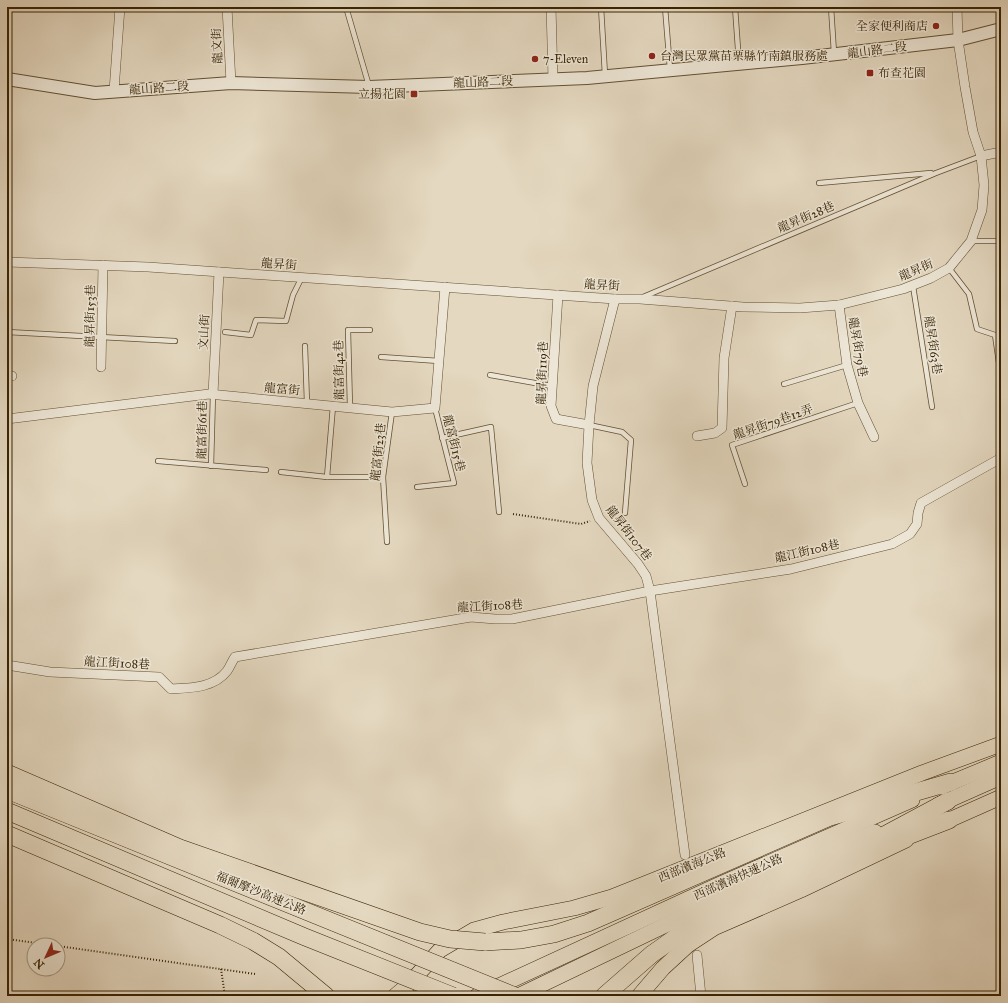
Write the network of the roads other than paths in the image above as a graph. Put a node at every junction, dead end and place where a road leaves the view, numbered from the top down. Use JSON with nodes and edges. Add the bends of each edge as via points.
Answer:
{"nodes":[{"id":1,"x":120,"y":7,"type":"edge"},
{"id":2,"x":227,"y":7,"type":"edge"},
{"id":3,"x":346,"y":7,"type":"edge"},
{"id":4,"x":551,"y":7,"type":"edge"},
{"id":5,"x":601,"y":7,"type":"edge"},
{"id":6,"x":664,"y":7,"type":"edge"},
{"id":7,"x":735,"y":7,"type":"edge"},
{"id":8,"x":831,"y":7,"type":"edge"},
{"id":9,"x":957,"y":7,"type":"edge"},
{"id":10,"x":1001,"y":29,"type":"edge"},
{"id":11,"x":958,"y":40,"type":"junction"},
{"id":12,"x":834,"y":54,"type":"junction"},
{"id":13,"x":739,"y":64,"type":"junction"},
{"id":14,"x":670,"y":70,"type":"junction"},
{"id":15,"x":605,"y":76,"type":"junction"},
{"id":16,"x":7,"y":79,"type":"edge"},
{"id":17,"x":553,"y":79,"type":"junction"},
{"id":18,"x":230,"y":83,"type":"junction"},
{"id":19,"x":369,"y":87,"type":"junction"},
{"id":20,"x":114,"y":91,"type":"junction"},
{"id":21,"x":1001,"y":152,"type":"edge"},
{"id":22,"x":981,"y":156,"type":"junction"},
{"id":23,"x":936,"y":173,"type":"junction"},
{"id":24,"x":818,"y":183,"type":"dead end"},
{"id":25,"x":971,"y":241,"type":"junction"},
{"id":26,"x":1001,"y":241,"type":"edge"},
{"id":27,"x":7,"y":262,"type":"edge"},
{"id":28,"x":103,"y":265,"type":"junction"},
{"id":29,"x":949,"y":268,"type":"junction"},
{"id":30,"x":219,"y":272,"type":"junction"},
{"id":31,"x":302,"y":277,"type":"junction"},
{"id":32,"x":913,"y":286,"type":"junction"},
{"id":33,"x":445,"y":287,"type":"junction"},
{"id":34,"x":558,"y":295,"type":"junction"},
{"id":35,"x":615,"y":298,"type":"junction"},
{"id":36,"x":640,"y":299,"type":"junction"},
{"id":37,"x":839,"y":305,"type":"junction"},
{"id":38,"x":732,"y":306,"type":"junction"},
{"id":39,"x":370,"y":330,"type":"dead end"},
{"id":40,"x":7,"y":332,"type":"edge"},
{"id":41,"x":225,"y":332,"type":"dead end"},
{"id":42,"x":101,"y":338,"type":"junction"},
{"id":43,"x":175,"y":341,"type":"dead end"},
{"id":44,"x":305,"y":346,"type":"dead end"},
{"id":45,"x":381,"y":357,"type":"dead end"},
{"id":46,"x":439,"y":362,"type":"junction"},
{"id":47,"x":999,"y":363,"type":"dead end"},
{"id":48,"x":847,"y":366,"type":"junction"},
{"id":49,"x":101,"y":367,"type":"dead end"},
{"id":50,"x":490,"y":375,"type":"dead end"},
{"id":51,"x":784,"y":384,"type":"dead end"},
{"id":52,"x":552,"y":386,"type":"junction"},
{"id":53,"x":212,"y":394,"type":"junction"},
{"id":54,"x":307,"y":403,"type":"junction"},
{"id":55,"x":858,"y":403,"type":"junction"},
{"id":56,"x":333,"y":406,"type":"junction"},
{"id":57,"x":932,"y":407,"type":"dead end"},
{"id":58,"x":350,"y":408,"type":"junction"},
{"id":59,"x":434,"y":408,"type":"junction"},
{"id":60,"x":392,"y":412,"type":"junction"},
{"id":61,"x":7,"y":419,"type":"edge"},
{"id":62,"x":589,"y":425,"type":"junction"},
{"id":63,"x":697,"y":436,"type":"dead end"},
{"id":64,"x":874,"y":437,"type":"dead end"},
{"id":65,"x":442,"y":438,"type":"junction"},
{"id":66,"x":1001,"y":458,"type":"edge"},
{"id":67,"x":158,"y":461,"type":"dead end"},
{"id":68,"x":211,"y":466,"type":"junction"},
{"id":69,"x":266,"y":470,"type":"dead end"},
{"id":70,"x":282,"y":472,"type":"dead end"},
{"id":71,"x":327,"y":477,"type":"junction"},
{"id":72,"x":383,"y":477,"type":"junction"},
{"id":73,"x":745,"y":484,"type":"dead end"},
{"id":74,"x":417,"y":487,"type":"dead end"},
{"id":75,"x":499,"y":512,"type":"dead end"},
{"id":76,"x":625,"y":513,"type":"dead end"},
{"id":77,"x":386,"y":542,"type":"dead end"},
{"id":78,"x":650,"y":591,"type":"junction"},
{"id":79,"x":7,"y":665,"type":"edge"},
{"id":80,"x":1001,"y":744,"type":"edge"},
{"id":81,"x":1001,"y":762,"type":"edge"},
{"id":82,"x":7,"y":773,"type":"edge"},
{"id":83,"x":1001,"y":777,"type":"edge"},
{"id":84,"x":951,"y":782,"type":"junction"},
{"id":85,"x":7,"y":790,"type":"edge"},
{"id":86,"x":1001,"y":797,"type":"edge"},
{"id":87,"x":948,"y":801,"type":"junction"},
{"id":88,"x":7,"y":811,"type":"edge"},
{"id":89,"x":949,"y":820,"type":"junction"},
{"id":90,"x":7,"y":834,"type":"edge"},
{"id":91,"x":685,"y":855,"type":"dead end"},
{"id":92,"x":821,"y":869,"type":"junction"},
{"id":93,"x":698,"y":955,"type":"dead end"},
{"id":94,"x":326,"y":996,"type":"edge"},
{"id":95,"x":395,"y":996,"type":"edge"},
{"id":96,"x":453,"y":996,"type":"edge"},
{"id":97,"x":476,"y":996,"type":"edge"},
{"id":98,"x":515,"y":996,"type":"edge"},
{"id":99,"x":518,"y":996,"type":"edge"},
{"id":100,"x":604,"y":996,"type":"edge"},
{"id":101,"x":639,"y":996,"type":"edge"},
{"id":102,"x":701,"y":996,"type":"edge"}],
"edges":[{"from":1,"to":20,"type":"street"},
{"from":2,"to":18,"type":"street","name":"龍文街"},
{"from":3,"to":19,"type":"lane"},
{"from":4,"to":17,"type":"street"},
{"from":5,"to":15,"type":"lane"},
{"from":6,"to":14,"type":"lane"},
{"from":7,"to":13,"type":"lane"},
{"from":8,"to":12,"type":"lane"},
{"from":9,"to":11,"type":"street","name":"龍昇街"},
{"from":10,"to":11,"type":"street","name":"龍山路二段"},
{"from":11,"to":12,"type":"street","name":"龍山路二段"},
{"from":11,"to":22,"type":"street","name":"龍昇街","via":[[973,132]]},
{"from":12,"to":13,"type":"street","name":"龍山路二段"},
{"from":13,"to":14,"type":"street","name":"龍山路二段"},
{"from":14,"to":15,"type":"street","name":"龍山路二段"},
{"from":15,"to":17,"type":"street","name":"龍山路二段"},
{"from":16,"to":20,"type":"street","name":"龍山路二段","via":[[95,93]]},
{"from":17,"to":19,"type":"street","name":"龍山路二段"},
{"from":18,"to":19,"type":"street","name":"龍山路二段"},
{"from":18,"to":20,"type":"street","name":"龍山路二段"},
{"from":21,"to":22,"type":"street"},
{"from":22,"to":23,"type":"lane","name":"龍昇街28巷"},
{"from":22,"to":25,"type":"street","name":"龍昇街","via":[[984,185],[982,210]]},
{"from":23,"to":24,"type":"lane"},
{"from":23,"to":36,"type":"lane","name":"龍昇街28巷"},
{"from":25,"to":26,"type":"lane"},
{"from":25,"to":29,"type":"street","name":"龍昇街"},
{"from":27,"to":28,"type":"street","name":"龍昇街"},
{"from":28,"to":30,"type":"street","name":"龍昇街"},
{"from":28,"to":42,"type":"street","name":"龍昇街153巷"},
{"from":29,"to":32,"type":"street","name":"龍昇街"},
{"from":29,"to":47,"type":"lane","via":[[968,294],[977,329],[995,335]]},
{"from":30,"to":31,"type":"street","name":"龍昇街"},
{"from":30,"to":53,"type":"street","name":"文山街"},
{"from":31,"to":33,"type":"street","name":"龍昇街"},
{"from":31,"to":41,"type":"lane","via":[[293,295],[286,322],[256,320],[251,336]]},
{"from":32,"to":37,"type":"street","name":"龍昇街"},
{"from":32,"to":57,"type":"lane","name":"龍昇街63巷"},
{"from":33,"to":34,"type":"street","name":"龍昇街"},
{"from":33,"to":46,"type":"street"},
{"from":34,"to":35,"type":"street","name":"龍昇街"},
{"from":34,"to":52,"type":"street","name":"龍昇街119巷"},
{"from":35,"to":36,"type":"street","name":"龍昇街"},
{"from":35,"to":62,"type":"street","name":"龍昇街107巷","via":[[593,386]]},
{"from":36,"to":38,"type":"street","name":"龍昇街"},
{"from":37,"to":38,"type":"street","name":"龍昇街","via":[[800,308]]},
{"from":37,"to":48,"type":"street","name":"龍昇街79巷"},
{"from":38,"to":63,"type":"street","via":[[724,358],[722,428],[715,433]]},
{"from":39,"to":58,"type":"lane","name":"龍富街42巷","via":[[348,330]]},
{"from":40,"to":42,"type":"lane"},
{"from":42,"to":43,"type":"lane"},
{"from":42,"to":49,"type":"street","name":"龍昇街153巷"},
{"from":44,"to":54,"type":"lane"},
{"from":45,"to":46,"type":"lane"},
{"from":46,"to":59,"type":"street"},
{"from":48,"to":51,"type":"lane"},
{"from":48,"to":55,"type":"street","name":"龍昇街79巷"},
{"from":50,"to":52,"type":"lane"},
{"from":52,"to":62,"type":"street","name":"龍昇街119巷","via":[[551,406],[556,419]]},
{"from":53,"to":54,"type":"street","name":"龍富街"},
{"from":53,"to":61,"type":"street","name":"龍富街"},
{"from":53,"to":68,"type":"lane","name":"龍富街61巷"},
{"from":54,"to":56,"type":"street","name":"龍富街"},
{"from":55,"to":64,"type":"street","name":"龍昇街79巷"},
{"from":55,"to":73,"type":"lane","name":"龍昇街79巷12弄","via":[[732,445]]},
{"from":56,"to":58,"type":"street","name":"龍富街"},
{"from":56,"to":71,"type":"lane"},
{"from":58,"to":60,"type":"street","name":"龍富街"},
{"from":59,"to":60,"type":"street","name":"龍富街"},
{"from":59,"to":65,"type":"lane","name":"龍富街15巷"},
{"from":60,"to":72,"type":"lane","name":"龍富街23巷"},
{"from":62,"to":76,"type":"lane","via":[[622,432],[631,440]]},
{"from":62,"to":78,"type":"street","name":"龍昇街107巷","via":[[587,463],[592,500],[599,518],[646,576]]},
{"from":65,"to":74,"type":"lane","name":"龍富街15巷","via":[[454,483]]},
{"from":65,"to":75,"type":"lane","via":[[491,427]]},
{"from":66,"to":78,"type":"street","name":"龍江街108巷","via":[[921,503],[916,524],[910,534],[892,544],[791,569]]},
{"from":67,"to":68,"type":"lane"},
{"from":68,"to":69,"type":"lane"},
{"from":70,"to":71,"type":"lane"},
{"from":71,"to":72,"type":"lane"},
{"from":72,"to":77,"type":"lane","name":"龍富街23巷"},
{"from":78,"to":79,"type":"street","name":"龍江街108巷","via":[[512,619],[471,617],[235,657],[226,672],[214,681],[195,688],[171,689],[159,677],[50,672]]},
{"from":78,"to":91,"type":"street","name":"龍昇街107巷"},
{"from":80,"to":95,"type":"main road","name":"西部濱海公路","via":[[915,775],[612,897],[474,930],[440,950]]},
{"from":81,"to":84,"type":"main road","name":"西部濱海快速公路"},
{"from":82,"to":84,"type":"highway","bridge":true,"via":[[180,848],[246,872],[420,932],[450,939],[485,942],[521,940],[554,934],[588,923],[830,818]]},
{"from":83,"to":87,"type":"main road","name":"西部濱海快速公路"},
{"from":84,"to":97,"type":"main road","name":"西部濱海快速公路"},
{"from":85,"to":98,"type":"highway","name":"福爾摩沙高速公路","bridge":true},
{"from":86,"to":89,"type":"main road"},
{"from":87,"to":92,"type":"highway"},
{"from":87,"to":99,"type":"main road","name":"西部濱海快速公路","via":[[726,896]]},
{"from":88,"to":96,"type":"highway","name":"福爾摩沙高速公路","bridge":true,"via":[[305,937]]},
{"from":89,"to":92,"type":"highway"},
{"from":89,"to":101,"type":"main road","via":[[714,928],[688,945],[663,968]]},
{"from":90,"to":94,"type":"highway","via":[[253,941],[279,957]]},
{"from":92,"to":100,"type":"highway","via":[[679,935],[652,954]]},
{"from":93,"to":102,"type":"street"}]}
